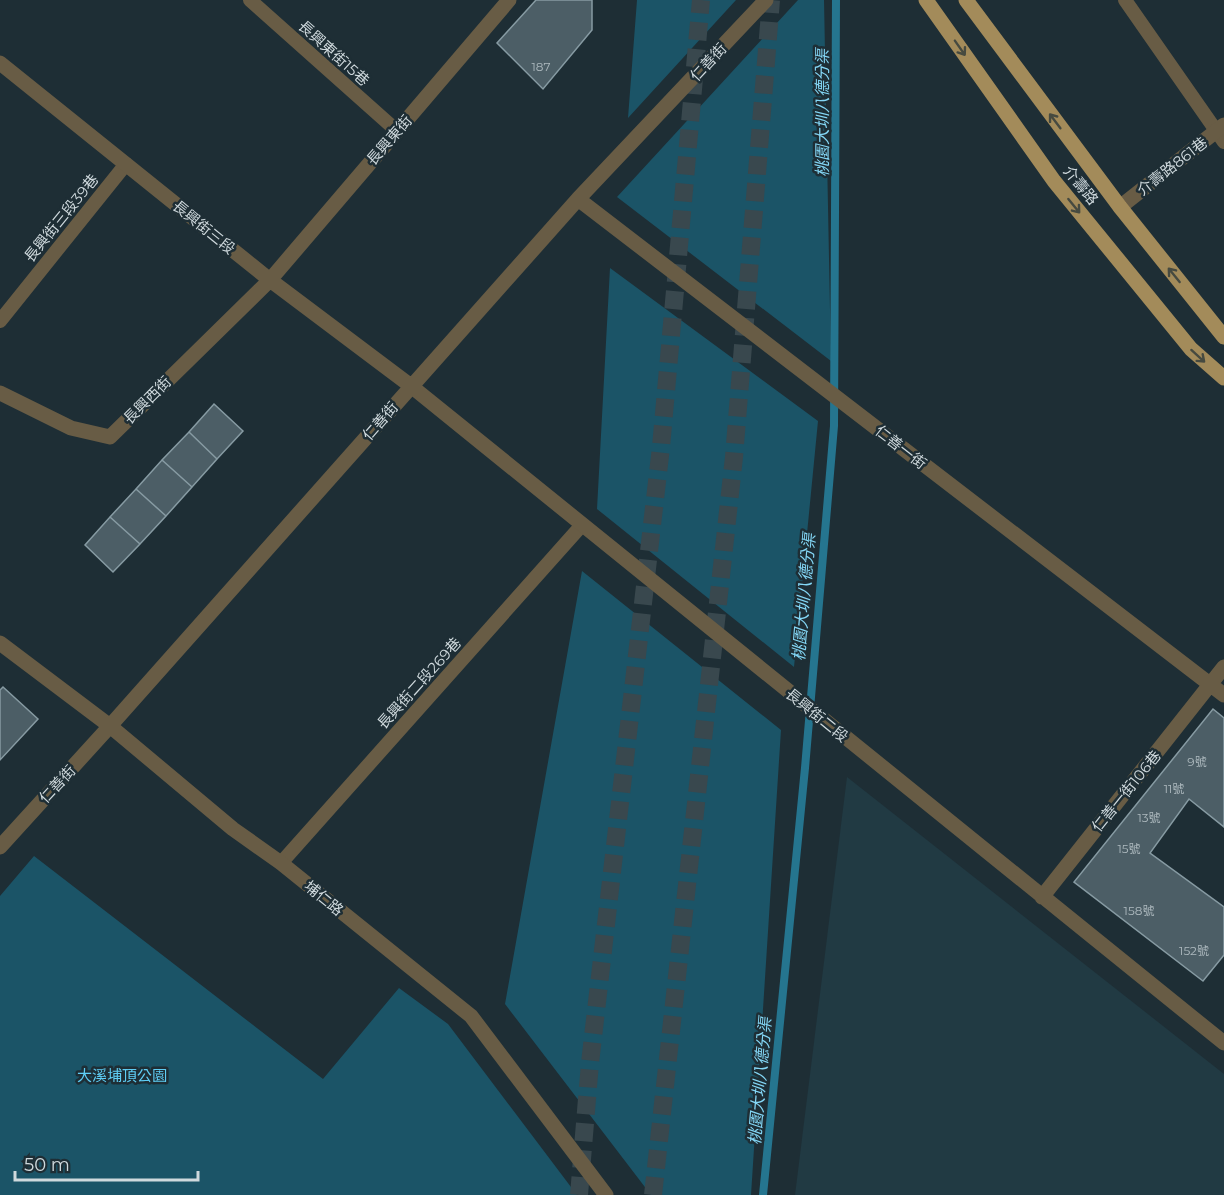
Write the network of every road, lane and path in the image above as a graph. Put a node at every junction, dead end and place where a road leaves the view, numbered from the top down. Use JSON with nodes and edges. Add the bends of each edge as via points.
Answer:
{"nodes":[{"id":1,"x":250,"y":0,"type":"edge"},
{"id":2,"x":509,"y":0,"type":"edge"},
{"id":3,"x":766,"y":0,"type":"edge"},
{"id":4,"x":926,"y":0,"type":"edge"},
{"id":5,"x":966,"y":0,"type":"edge"},
{"id":6,"x":1125,"y":0,"type":"edge"},
{"id":7,"x":0,"y":63,"type":"edge"},
{"id":8,"x":397,"y":131,"type":"junction"},
{"id":9,"x":1221,"y":133,"type":"edge"},
{"id":10,"x":126,"y":164,"type":"junction"},
{"id":11,"x":578,"y":199,"type":"junction"},
{"id":12,"x":1120,"y":207,"type":"junction"},
{"id":13,"x":270,"y":280,"type":"junction"},
{"id":14,"x":0,"y":321,"type":"edge"},
{"id":15,"x":1224,"y":337,"type":"edge"},
{"id":16,"x":1224,"y":378,"type":"edge"},
{"id":17,"x":411,"y":386,"type":"junction"},
{"id":18,"x":0,"y":393,"type":"edge"},
{"id":19,"x":582,"y":525,"type":"junction"},
{"id":20,"x":0,"y":643,"type":"edge"},
{"id":21,"x":1224,"y":667,"type":"edge"},
{"id":22,"x":1211,"y":685,"type":"junction"},
{"id":23,"x":1224,"y":695,"type":"edge"},
{"id":24,"x":110,"y":726,"type":"junction"},
{"id":25,"x":0,"y":847,"type":"edge"},
{"id":26,"x":281,"y":863,"type":"junction"},
{"id":27,"x":1042,"y":897,"type":"junction"},
{"id":28,"x":1224,"y":1043,"type":"edge"},
{"id":29,"x":606,"y":1195,"type":"edge"}],
"edges":[{"from":1,"to":8,"type":"lane","name":"長興東街15巷"},
{"from":2,"to":8,"type":"street","name":"長興東街"},
{"from":3,"to":11,"type":"street","name":"仁善街"},
{"from":4,"to":16,"type":"main road","name":"介壽路","one_way":true,"via":[[1054,181],[1191,349]]},
{"from":12,"to":5,"type":"main road","name":"介壽路","one_way":true},
{"from":6,"to":9,"type":"lane"},
{"from":7,"to":10,"type":"street","name":"長興街三段"},
{"from":8,"to":13,"type":"street","name":"長興東街"},
{"from":9,"to":12,"type":"street","name":"介壽路861巷"},
{"from":10,"to":13,"type":"street","name":"長興街三段"},
{"from":10,"to":14,"type":"lane","name":"長興街三段39巷"},
{"from":11,"to":17,"type":"street","name":"仁善街"},
{"from":11,"to":22,"type":"street","name":"仁善一街"},
{"from":15,"to":12,"type":"main road","name":"介壽路","one_way":true},
{"from":13,"to":17,"type":"street","name":"長興街三段"},
{"from":13,"to":18,"type":"street","name":"長興西街","via":[[110,437],[71,428]]},
{"from":17,"to":19,"type":"street","name":"長興街二段"},
{"from":17,"to":24,"type":"street","name":"仁善街"},
{"from":19,"to":26,"type":"lane","name":"長興街二段269巷"},
{"from":19,"to":27,"type":"street","name":"長興街二段"},
{"from":20,"to":24,"type":"street","name":"埔仁路"},
{"from":21,"to":22,"type":"street","name":"仁善一街106巷"},
{"from":22,"to":23,"type":"street","name":"仁善一街"},
{"from":22,"to":27,"type":"street","name":"仁善一街106巷"},
{"from":24,"to":25,"type":"street","name":"仁善街"},
{"from":24,"to":26,"type":"street","name":"埔仁路","via":[[233,829]]},
{"from":26,"to":29,"type":"street","name":"埔仁路","via":[[471,1016]]},
{"from":27,"to":28,"type":"street","name":"長興街二段"}]}
